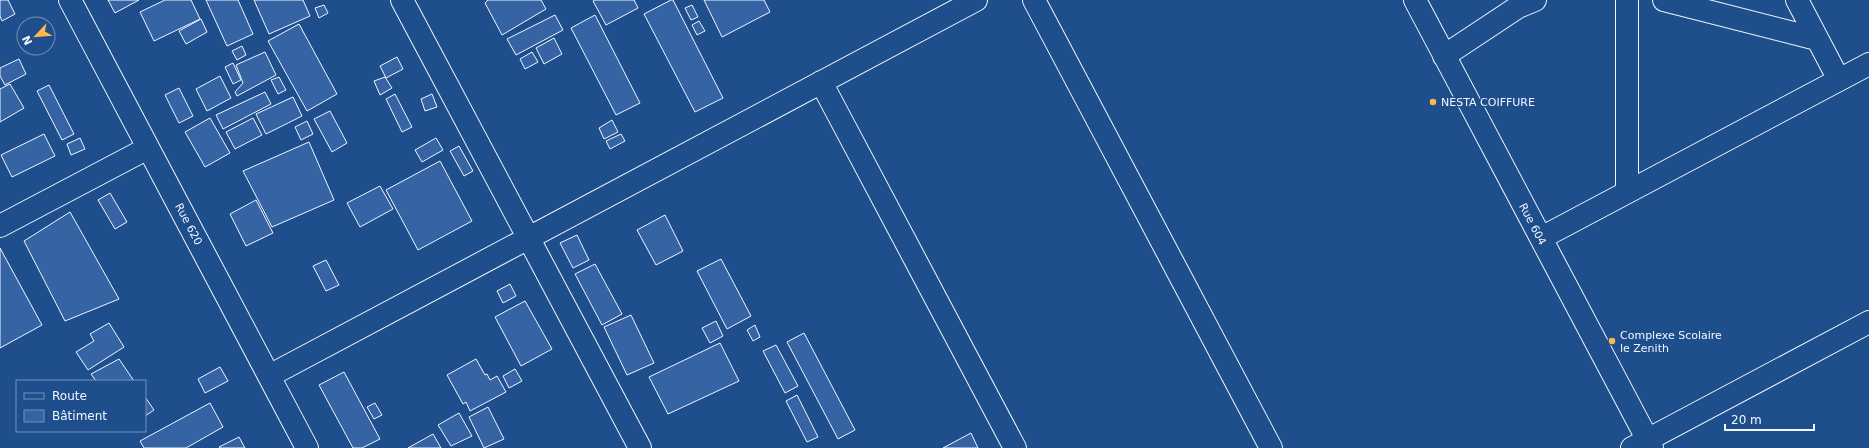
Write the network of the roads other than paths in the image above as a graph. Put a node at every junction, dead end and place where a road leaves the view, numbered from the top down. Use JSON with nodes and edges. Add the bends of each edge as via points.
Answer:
{"nodes":[{"id":1,"x":70,"y":0,"type":"edge"},
{"id":2,"x":402,"y":0,"type":"edge"},
{"id":3,"x":976,"y":0,"type":"edge"},
{"id":4,"x":1034,"y":0,"type":"edge"},
{"id":5,"x":1415,"y":0,"type":"edge"},
{"id":6,"x":1535,"y":0,"type":"edge"},
{"id":7,"x":1627,"y":0,"type":"edge"},
{"id":8,"x":1664,"y":0,"type":"edge"},
{"id":9,"x":1797,"y":0,"type":"edge"},
{"id":10,"x":1817,"y":39,"type":"junction"},
{"id":11,"x":1444,"y":56,"type":"junction"},
{"id":12,"x":1869,"y":64,"type":"edge"},
{"id":13,"x":1839,"y":80,"type":"junction"},
{"id":14,"x":822,"y":82,"type":"junction"},
{"id":15,"x":148,"y":148,"type":"junction"},
{"id":16,"x":1627,"y":192,"type":"junction"},
{"id":17,"x":0,"y":226,"type":"edge"},
{"id":18,"x":529,"y":238,"type":"junction"},
{"id":19,"x":1541,"y":238,"type":"junction"},
{"id":20,"x":1869,"y":322,"type":"edge"},
{"id":21,"x":269,"y":376,"type":"junction"},
{"id":22,"x":1644,"y":445,"type":"edge"},
{"id":23,"x":307,"y":448,"type":"edge"},
{"id":24,"x":640,"y":448,"type":"edge"},
{"id":25,"x":1015,"y":448,"type":"edge"},
{"id":26,"x":1271,"y":448,"type":"edge"}],
"edges":[{"from":1,"to":15,"type":"street","name":"Rue 620"},
{"from":2,"to":18,"type":"street"},
{"from":3,"to":14,"type":"street"},
{"from":4,"to":26,"type":"street"},
{"from":5,"to":11,"type":"street","name":"Rue 604"},
{"from":6,"to":11,"type":"street","via":[[1518,7]]},
{"from":7,"to":16,"type":"street"},
{"from":8,"to":10,"type":"street"},
{"from":9,"to":10,"type":"street"},
{"from":10,"to":13,"type":"street"},
{"from":11,"to":19,"type":"street","name":"Rue 604"},
{"from":12,"to":13,"type":"street"},
{"from":13,"to":16,"type":"street"},
{"from":14,"to":18,"type":"street"},
{"from":14,"to":25,"type":"street"},
{"from":15,"to":17,"type":"street"},
{"from":15,"to":21,"type":"street","name":"Rue 620"},
{"from":16,"to":19,"type":"street"},
{"from":18,"to":21,"type":"street"},
{"from":18,"to":24,"type":"street"},
{"from":19,"to":22,"type":"street","name":"Rue 604"},
{"from":20,"to":22,"type":"street"},
{"from":21,"to":23,"type":"street","name":"Rue 620"}]}
